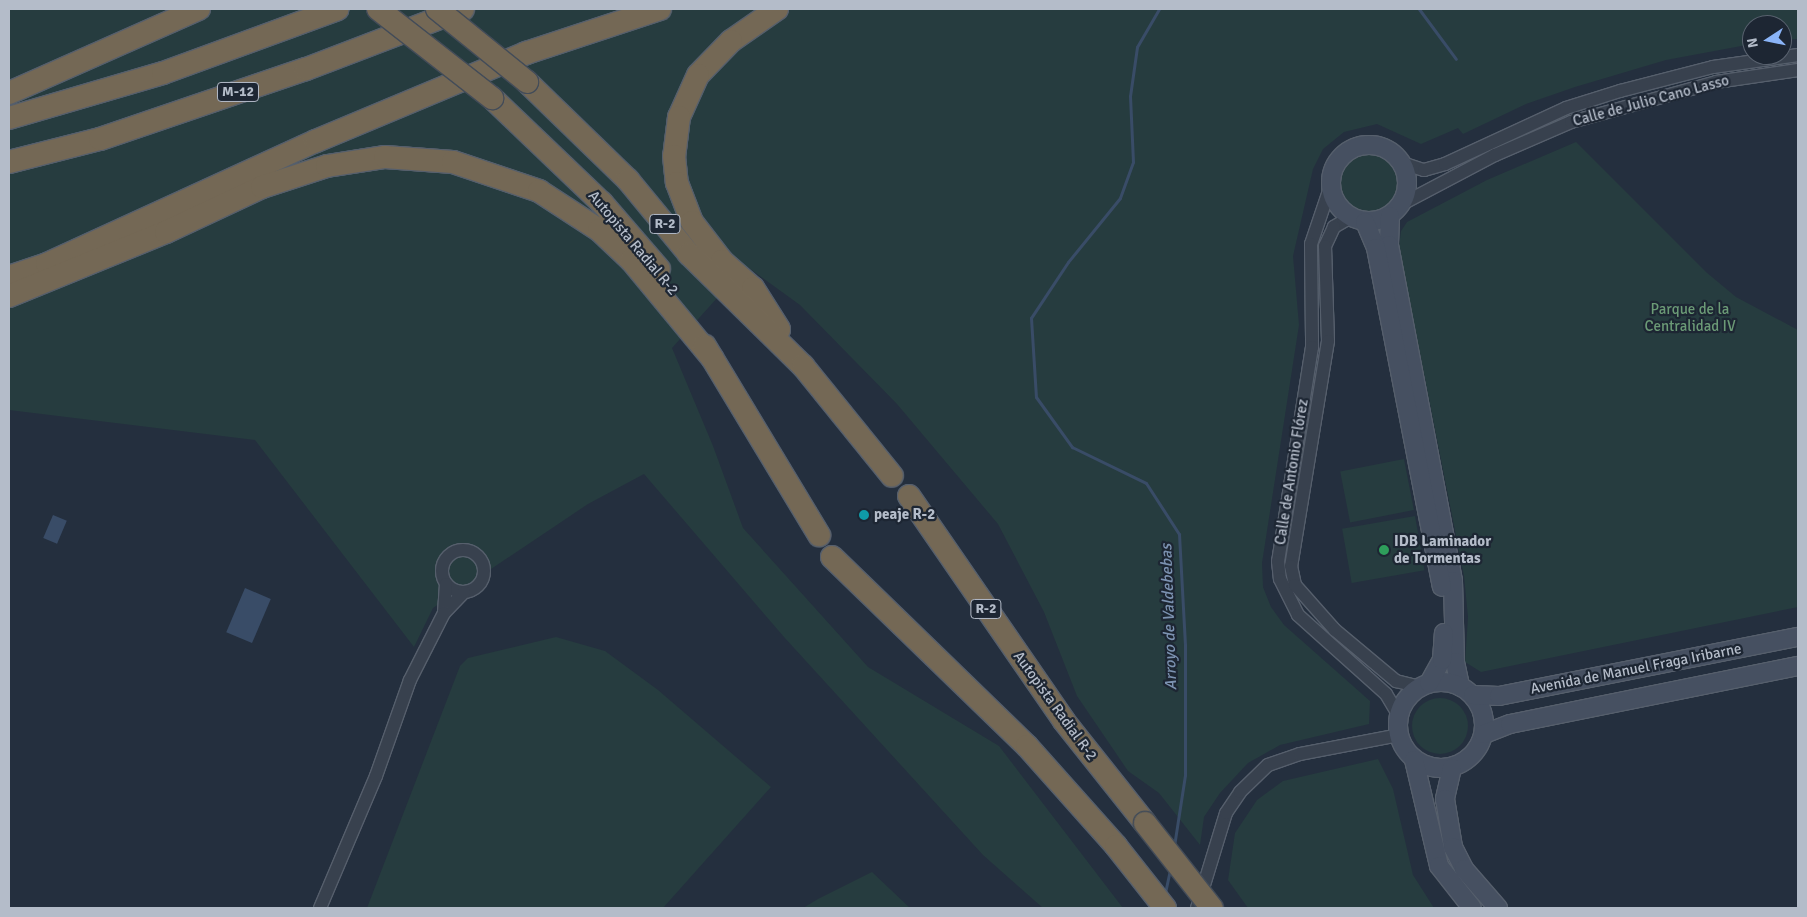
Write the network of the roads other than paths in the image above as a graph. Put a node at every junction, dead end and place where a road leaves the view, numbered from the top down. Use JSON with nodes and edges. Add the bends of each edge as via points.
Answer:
{"nodes":[{"id":1,"x":186,"y":9,"type":"edge"},
{"id":2,"x":199,"y":9,"type":"edge"},
{"id":3,"x":338,"y":9,"type":"edge"},
{"id":4,"x":378,"y":9,"type":"edge"},
{"id":5,"x":437,"y":9,"type":"edge"},
{"id":6,"x":464,"y":9,"type":"edge"},
{"id":7,"x":660,"y":9,"type":"edge"},
{"id":8,"x":777,"y":9,"type":"edge"},
{"id":9,"x":1798,"y":55,"type":"edge"},
{"id":10,"x":1798,"y":70,"type":"edge"},
{"id":11,"x":9,"y":76,"type":"edge"},
{"id":12,"x":9,"y":93,"type":"edge"},
{"id":13,"x":9,"y":118,"type":"edge"},
{"id":14,"x":9,"y":162,"type":"edge"},
{"id":15,"x":1402,"y":163,"type":"junction"},
{"id":16,"x":1331,"y":185,"type":"junction"},
{"id":17,"x":1396,"y":210,"type":"junction"},
{"id":18,"x":1358,"y":220,"type":"junction"},
{"id":19,"x":138,"y":222,"type":"junction"},
{"id":20,"x":9,"y":267,"type":"edge"},
{"id":21,"x":9,"y":277,"type":"edge"},
{"id":22,"x":9,"y":296,"type":"edge"},
{"id":23,"x":712,"y":358,"type":"junction"},
{"id":24,"x":802,"y":366,"type":"junction"},
{"id":25,"x":892,"y":476,"type":"dead end"},
{"id":26,"x":909,"y":496,"type":"dead end"},
{"id":27,"x":819,"y":535,"type":"dead end"},
{"id":28,"x":832,"y":556,"type":"dead end"},
{"id":29,"x":446,"y":584,"type":"junction"},
{"id":30,"x":464,"y":592,"type":"junction"},
{"id":31,"x":444,"y":613,"type":"junction"},
{"id":32,"x":1798,"y":637,"type":"edge"},
{"id":33,"x":1798,"y":666,"type":"edge"},
{"id":34,"x":1425,"y":685,"type":"junction"},
{"id":35,"x":1466,"y":690,"type":"junction"},
{"id":36,"x":1399,"y":716,"type":"junction"},
{"id":37,"x":1484,"y":734,"type":"junction"},
{"id":38,"x":1399,"y":735,"type":"junction"},
{"id":39,"x":1414,"y":760,"type":"junction"},
{"id":40,"x":1452,"y":768,"type":"junction"},
{"id":41,"x":320,"y":908,"type":"edge"},
{"id":42,"x":1165,"y":908,"type":"edge"},
{"id":43,"x":1197,"y":908,"type":"edge"},
{"id":44,"x":1212,"y":908,"type":"edge"},
{"id":45,"x":1472,"y":908,"type":"edge"},
{"id":46,"x":1498,"y":908,"type":"edge"}],
"edges":[{"from":1,"to":11,"type":"highway","via":[[85,50]]},
{"from":2,"to":12,"type":"highway"},
{"from":3,"to":13,"type":"highway","via":[[162,72]]},
{"from":4,"to":23,"type":"highway","name":"Autopista Radial R-2","number":"R-2","bridge":true,"via":[[492,98],[602,202],[673,287]]},
{"from":5,"to":24,"type":"highway","number":"R-2","bridge":true,"via":[[527,82],[628,180],[689,254]]},
{"from":6,"to":14,"type":"highway","number":"M-12","via":[[306,69],[118,132]]},
{"from":7,"to":19,"type":"highway","via":[[526,53]]},
{"from":8,"to":24,"type":"highway","via":[[730,41],[693,82],[679,117],[674,166],[683,203],[700,234],[722,261],[752,288]]},
{"from":9,"to":15,"type":"street","name":"Calle de Julio Cano Lasso","via":[[1713,67],[1620,91],[1566,108],[1445,164],[1424,170]]},
{"from":10,"to":17,"type":"street","name":"Calle de Julio Cano Lasso","via":[[1716,82],[1571,122],[1495,155]]},
{"from":15,"to":16,"type":"street","via":[[1383,147],[1358,146],[1335,165]]},
{"from":15,"to":17,"type":"street","via":[[1408,183]]},
{"from":16,"to":18,"type":"street","via":[[1337,204]]},
{"from":16,"to":36,"type":"street","name":"Calle de Antonio Flórez","via":[[1310,244],[1313,338],[1278,561],[1280,579],[1298,615],[1381,688]]},
{"from":17,"to":18,"type":"street"},
{"from":17,"to":35,"type":"street","via":[[1389,245],[1453,581],[1455,662]]},
{"from":18,"to":34,"type":"street","via":[[1376,248],[1442,582],[1444,647],[1438,670]]},
{"from":18,"to":34,"type":"street","name":"Calle de Antonio Flórez","via":[[1334,227],[1325,246],[1328,341],[1291,566],[1295,585],[1335,630],[1396,681]]},
{"from":19,"to":20,"type":"highway"},
{"from":19,"to":21,"type":"highway","via":[[47,264]]},
{"from":22,"to":23,"type":"highway","via":[[166,232],[262,187],[326,166],[385,158],[453,162],[539,191],[599,230],[631,260]]},
{"from":23,"to":27,"type":"highway","name":"Autopista Radial R-2","number":"R-2"},
{"from":24,"to":25,"type":"highway","number":"R-2"},
{"from":26,"to":44,"type":"highway","name":"Autopista Radial R-2","number":"R-2","bridge":true,"via":[[1064,721]]},
{"from":28,"to":42,"type":"highway","via":[[1027,746],[1116,846]]},
{"from":29,"to":30,"type":"street"},
{"from":29,"to":30,"type":"street","via":[[442,573],[448,556],[464,550],[475,554],[482,563],[484,574],[475,589]]},
{"from":29,"to":31,"type":"street"},
{"from":30,"to":31,"type":"street"},
{"from":31,"to":41,"type":"street","via":[[410,680],[376,776]]},
{"from":32,"to":35,"type":"street","name":"Avenida de Manuel Fraga Iribarne","via":[[1499,696]]},
{"from":33,"to":37,"type":"street","name":"Avenida de Manuel Fraga Iribarne","via":[[1510,724]]},
{"from":34,"to":35,"type":"street","via":[[1442,682]]},
{"from":34,"to":36,"type":"street","via":[[1403,704]]},
{"from":35,"to":37,"type":"street","via":[[1481,706]]},
{"from":36,"to":38,"type":"street"},
{"from":37,"to":40,"type":"street","via":[[1473,756]]},
{"from":38,"to":39,"type":"street"},
{"from":38,"to":43,"type":"street","via":[[1300,754],[1268,765],[1240,792],[1226,813]]},
{"from":39,"to":40,"type":"street","via":[[1430,767]]},
{"from":39,"to":45,"type":"street","via":[[1421,780],[1434,853],[1446,879]]},
{"from":40,"to":46,"type":"street","via":[[1445,799],[1453,847],[1464,869]]}]}
